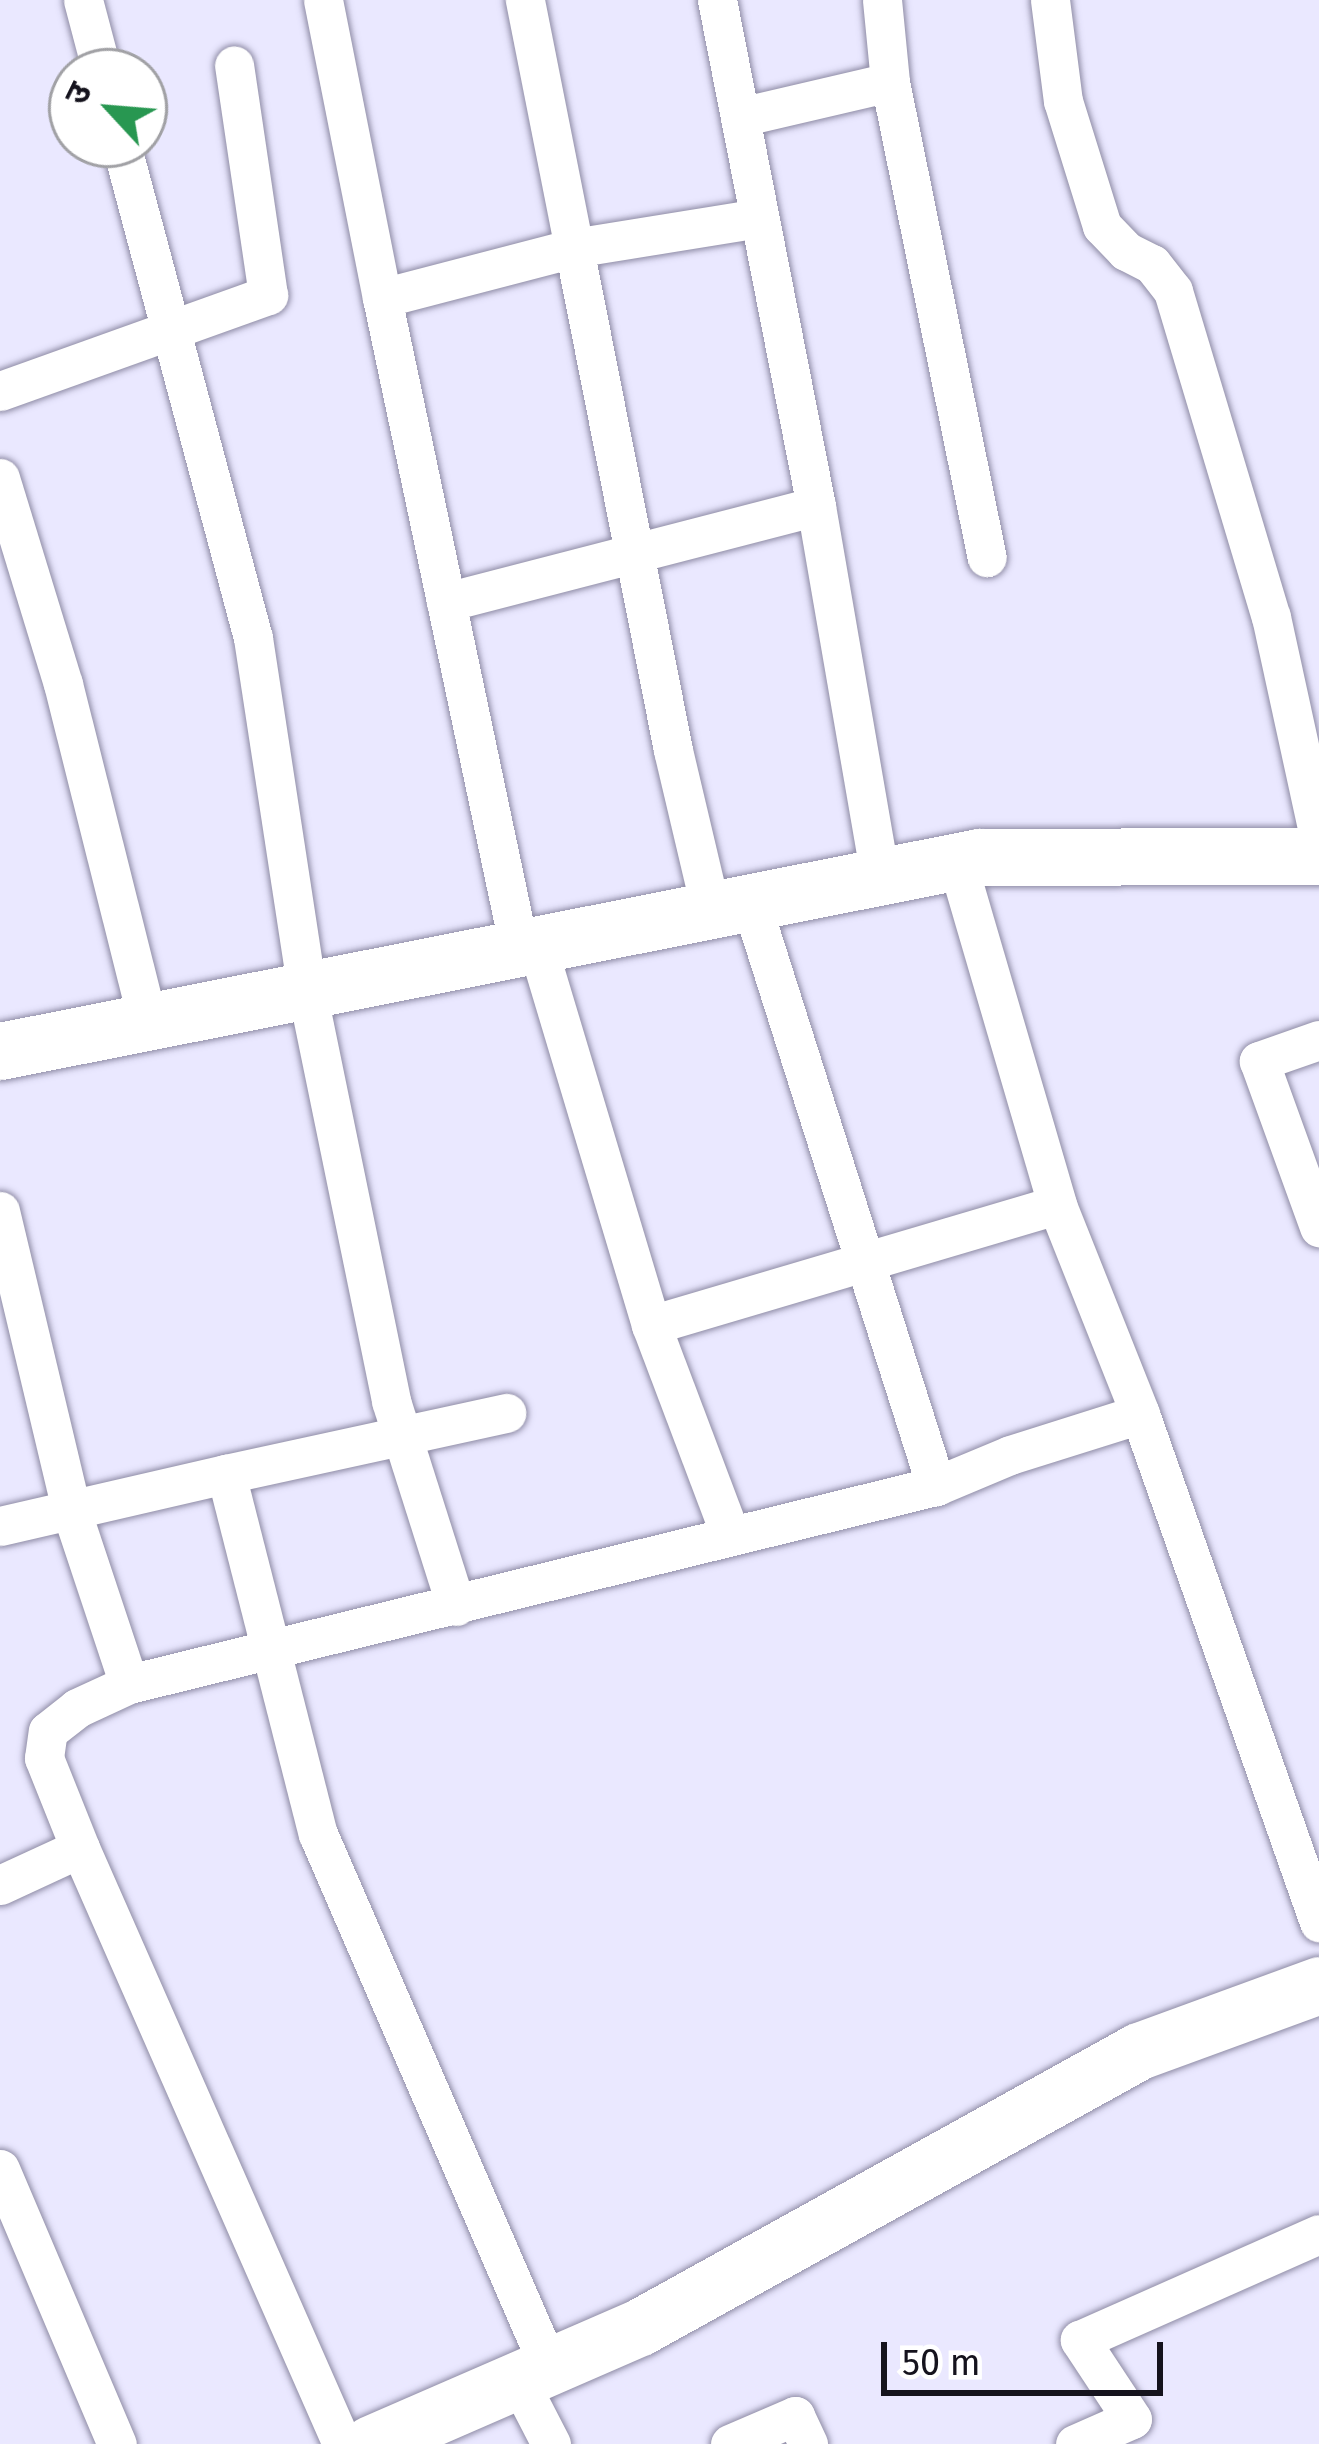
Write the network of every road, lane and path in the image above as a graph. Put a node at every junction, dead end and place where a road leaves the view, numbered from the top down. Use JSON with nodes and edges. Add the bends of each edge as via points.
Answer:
{"nodes":[{"id":1,"x":83,"y":0,"type":"edge"},
{"id":2,"x":322,"y":0,"type":"edge"},
{"id":3,"x":525,"y":0,"type":"edge"},
{"id":4,"x":717,"y":0,"type":"edge"},
{"id":5,"x":882,"y":0,"type":"edge"},
{"id":6,"x":1050,"y":0,"type":"edge"},
{"id":7,"x":96,"y":48,"type":"edge"},
{"id":8,"x":234,"y":66,"type":"dead end"},
{"id":9,"x":890,"y":82,"type":"junction"},
{"id":10,"x":740,"y":117,"type":"junction"},
{"id":11,"x":127,"y":168,"type":"edge"},
{"id":12,"x":760,"y":218,"type":"junction"},
{"id":13,"x":574,"y":248,"type":"junction"},
{"id":14,"x":382,"y":298,"type":"junction"},
{"id":15,"x":170,"y":332,"type":"junction"},
{"id":16,"x":0,"y":391,"type":"edge"},
{"id":17,"x":0,"y":478,"type":"edge"},
{"id":18,"x":816,"y":506,"type":"junction"},
{"id":19,"x":634,"y":554,"type":"junction"},
{"id":20,"x":988,"y":557,"type":"dead end"},
{"id":21,"x":446,"y":602,"type":"junction"},
{"id":22,"x":1319,"y":838,"type":"edge"},
{"id":23,"x":1319,"y":856,"type":"edge"},
{"id":24,"x":957,"y":862,"type":"junction"},
{"id":25,"x":880,"y":877,"type":"junction"},
{"id":26,"x":731,"y":907,"type":"junction"},
{"id":27,"x":528,"y":947,"type":"junction"},
{"id":28,"x":307,"y":991,"type":"junction"},
{"id":29,"x":148,"y":1022,"type":"junction"},
{"id":30,"x":1319,"y":1040,"type":"edge"},
{"id":31,"x":0,"y":1051,"type":"edge"},
{"id":32,"x":1057,"y":1205,"type":"junction"},
{"id":33,"x":0,"y":1210,"type":"edge"},
{"id":34,"x":1319,"y":1227,"type":"edge"},
{"id":35,"x":863,"y":1262,"type":"junction"},
{"id":36,"x":651,"y":1325,"type":"junction"},
{"id":37,"x":506,"y":1413,"type":"dead end"},
{"id":38,"x":1140,"y":1414,"type":"junction"},
{"id":39,"x":399,"y":1436,"type":"junction"},
{"id":40,"x":226,"y":1474,"type":"junction"},
{"id":41,"x":936,"y":1486,"type":"junction"},
{"id":42,"x":71,"y":1510,"type":"junction"},
{"id":43,"x":0,"y":1526,"type":"edge"},
{"id":44,"x":730,"y":1534,"type":"junction"},
{"id":45,"x":456,"y":1606,"type":"junction"},
{"id":46,"x":271,"y":1653,"type":"junction"},
{"id":47,"x":129,"y":1684,"type":"junction"},
{"id":48,"x":80,"y":1848,"type":"junction"},
{"id":49,"x":0,"y":1885,"type":"edge"},
{"id":50,"x":1319,"y":1922,"type":"edge"},
{"id":51,"x":1319,"y":1985,"type":"edge"},
{"id":52,"x":0,"y":2168,"type":"edge"},
{"id":53,"x":1319,"y":2234,"type":"edge"},
{"id":54,"x":534,"y":2374,"type":"junction"},
{"id":55,"x":1140,"y":2432,"type":"edge"},
{"id":56,"x":117,"y":2444,"type":"edge"},
{"id":57,"x":342,"y":2444,"type":"edge"},
{"id":58,"x":371,"y":2444,"type":"edge"},
{"id":59,"x":551,"y":2444,"type":"edge"},
{"id":60,"x":730,"y":2444,"type":"edge"},
{"id":61,"x":808,"y":2444,"type":"edge"},
{"id":62,"x":1075,"y":2444,"type":"edge"}],
"edges":[{"from":1,"to":7,"type":"street"},
{"from":2,"to":14,"type":"street"},
{"from":3,"to":13,"type":"street"},
{"from":4,"to":10,"type":"street"},
{"from":5,"to":9,"type":"street"},
{"from":6,"to":22,"type":"street","via":[[1064,100],[1102,226],[1173,291],[1271,617]]},
{"from":8,"to":15,"type":"street","via":[[268,295]]},
{"from":9,"to":10,"type":"street"},
{"from":9,"to":20,"type":"street"},
{"from":10,"to":12,"type":"street"},
{"from":11,"to":15,"type":"street"},
{"from":12,"to":13,"type":"street"},
{"from":12,"to":18,"type":"street"},
{"from":13,"to":14,"type":"street"},
{"from":13,"to":19,"type":"street"},
{"from":14,"to":21,"type":"street"},
{"from":15,"to":16,"type":"street"},
{"from":15,"to":28,"type":"street","via":[[253,638]]},
{"from":17,"to":29,"type":"street","via":[[63,684]]},
{"from":18,"to":19,"type":"street"},
{"from":18,"to":25,"type":"street"},
{"from":19,"to":21,"type":"street"},
{"from":19,"to":26,"type":"street"},
{"from":21,"to":27,"type":"street"},
{"from":23,"to":24,"type":"street"},
{"from":24,"to":25,"type":"street"},
{"from":24,"to":32,"type":"street"},
{"from":25,"to":26,"type":"street"},
{"from":26,"to":27,"type":"street"},
{"from":26,"to":35,"type":"street"},
{"from":27,"to":28,"type":"street"},
{"from":27,"to":36,"type":"street"},
{"from":28,"to":29,"type":"street"},
{"from":28,"to":39,"type":"street"},
{"from":29,"to":31,"type":"street"},
{"from":30,"to":34,"type":"street","via":[[1259,1061]]},
{"from":32,"to":35,"type":"street"},
{"from":32,"to":38,"type":"street"},
{"from":33,"to":42,"type":"street"},
{"from":35,"to":36,"type":"street"},
{"from":35,"to":41,"type":"street"},
{"from":36,"to":44,"type":"street"},
{"from":37,"to":39,"type":"street"},
{"from":38,"to":41,"type":"street"},
{"from":38,"to":50,"type":"street"},
{"from":39,"to":40,"type":"street"},
{"from":39,"to":45,"type":"street"},
{"from":40,"to":42,"type":"street"},
{"from":40,"to":46,"type":"street"},
{"from":41,"to":44,"type":"street"},
{"from":42,"to":43,"type":"street"},
{"from":42,"to":47,"type":"street"},
{"from":44,"to":45,"type":"street"},
{"from":45,"to":46,"type":"street"},
{"from":46,"to":47,"type":"street"},
{"from":46,"to":54,"type":"street","via":[[318,1834]]},
{"from":47,"to":48,"type":"street","via":[[48,1731],[44,1758]]},
{"from":48,"to":49,"type":"street"},
{"from":48,"to":57,"type":"street"},
{"from":51,"to":54,"type":"street","via":[[1139,2051],[640,2327]]},
{"from":52,"to":56,"type":"street"},
{"from":53,"to":55,"type":"street","via":[[1080,2340]]},
{"from":54,"to":58,"type":"street"},
{"from":54,"to":59,"type":"street"},
{"from":55,"to":62,"type":"street"},
{"from":60,"to":61,"type":"street","via":[[795,2416]]}]}
